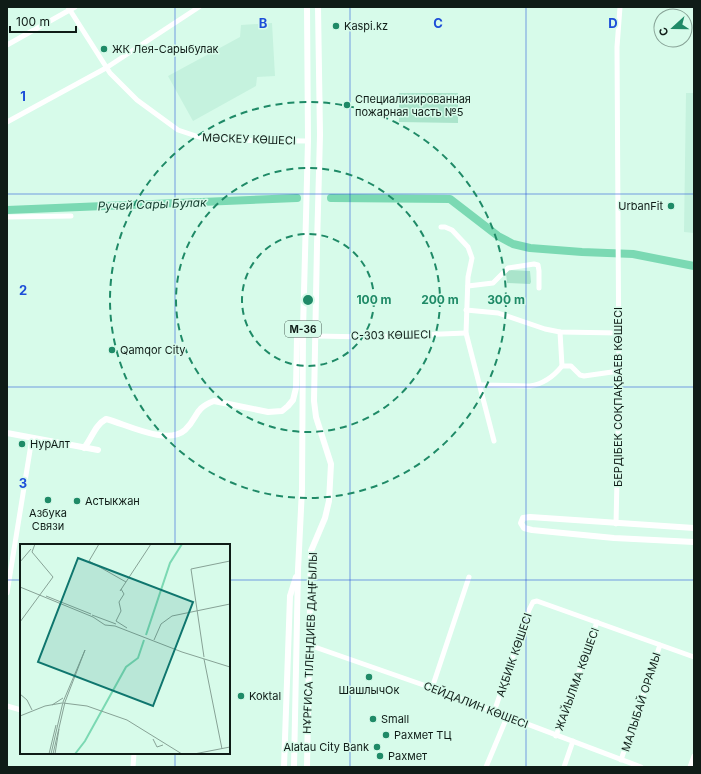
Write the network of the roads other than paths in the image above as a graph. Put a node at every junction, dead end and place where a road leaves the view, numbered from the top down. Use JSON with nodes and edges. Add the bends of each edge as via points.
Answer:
{"nodes":[{"id":1,"x":199,"y":7,"type":"edge"},
{"id":2,"x":307,"y":7,"type":"edge"},
{"id":3,"x":318,"y":7,"type":"edge"},
{"id":4,"x":620,"y":7,"type":"edge"},
{"id":5,"x":71,"y":8,"type":"edge"},
{"id":6,"x":7,"y":45,"type":"edge"},
{"id":7,"x":106,"y":68,"type":"junction"},
{"id":8,"x":7,"y":122,"type":"edge"},
{"id":9,"x":308,"y":141,"type":"junction"},
{"id":10,"x":320,"y":141,"type":"junction"},
{"id":11,"x":71,"y":216,"type":"dead end"},
{"id":12,"x":7,"y":217,"type":"edge"},
{"id":13,"x":440,"y":227,"type":"dead end"},
{"id":14,"x":305,"y":244,"type":"junction"},
{"id":15,"x":316,"y":245,"type":"junction"},
{"id":16,"x":468,"y":286,"type":"junction"},
{"id":17,"x":539,"y":288,"type":"dead end"},
{"id":18,"x":466,"y":310,"type":"junction"},
{"id":19,"x":303,"y":330,"type":"junction"},
{"id":20,"x":560,"y":332,"type":"junction"},
{"id":21,"x":466,"y":333,"type":"junction"},
{"id":22,"x":619,"y":333,"type":"junction"},
{"id":23,"x":316,"y":336,"type":"junction"},
{"id":24,"x":562,"y":366,"type":"junction"},
{"id":25,"x":619,"y":371,"type":"junction"},
{"id":26,"x":480,"y":385,"type":"junction"},
{"id":27,"x":7,"y":433,"type":"edge"},
{"id":28,"x":32,"y":438,"type":"junction"},
{"id":29,"x":494,"y":441,"type":"dead end"},
{"id":30,"x":84,"y":448,"type":"junction"},
{"id":31,"x":98,"y":450,"type":"dead end"},
{"id":32,"x":616,"y":524,"type":"junction"},
{"id":33,"x":694,"y":528,"type":"edge"},
{"id":34,"x":694,"y":542,"type":"edge"},
{"id":35,"x":300,"y":550,"type":"junction"},
{"id":36,"x":311,"y":551,"type":"junction"},
{"id":37,"x":298,"y":570,"type":"junction"},
{"id":38,"x":469,"y":577,"type":"dead end"},
{"id":39,"x":7,"y":593,"type":"edge"},
{"id":40,"x":597,"y":622,"type":"junction"},
{"id":41,"x":309,"y":645,"type":"junction"},
{"id":42,"x":660,"y":645,"type":"junction"},
{"id":43,"x":694,"y":657,"type":"edge"},
{"id":44,"x":432,"y":688,"type":"junction"},
{"id":45,"x":7,"y":706,"type":"edge"},
{"id":46,"x":20,"y":710,"type":"edge"},
{"id":47,"x":295,"y":711,"type":"junction"},
{"id":48,"x":494,"y":712,"type":"junction"},
{"id":49,"x":308,"y":713,"type":"junction"},
{"id":50,"x":507,"y":717,"type":"junction"},
{"id":51,"x":556,"y":736,"type":"junction"},
{"id":52,"x":573,"y":741,"type":"junction"},
{"id":53,"x":134,"y":754,"type":"edge"},
{"id":54,"x":694,"y":756,"type":"edge"},
{"id":55,"x":621,"y":760,"type":"junction"},
{"id":56,"x":134,"y":767,"type":"edge"},
{"id":57,"x":284,"y":767,"type":"edge"},
{"id":58,"x":294,"y":767,"type":"edge"},
{"id":59,"x":307,"y":767,"type":"edge"},
{"id":60,"x":486,"y":767,"type":"edge"},
{"id":61,"x":564,"y":767,"type":"edge"},
{"id":62,"x":641,"y":767,"type":"edge"},
{"id":63,"x":690,"y":767,"type":"edge"}],
"edges":[{"from":1,"to":7,"type":"street"},
{"from":2,"to":9,"type":"main road","number":"M-36"},
{"from":3,"to":10,"type":"main road","number":"M-36"},
{"from":4,"to":22,"type":"street","name":"БЕРДІБЕК СОҚПАҚБАЕВ КӨШЕСІ","via":[[617,259]]},
{"from":5,"to":6,"type":"street"},
{"from":5,"to":7,"type":"street","name":"МӘСКЕУ КӨШЕСІ"},
{"from":7,"to":8,"type":"street"},
{"from":7,"to":9,"type":"street","name":"МӘСКЕУ КӨШЕСІ","via":[[129,93],[158,117],[178,130],[199,138]]},
{"from":9,"to":10,"type":"main road","name":"МӘСКЕУ КӨШЕСІ"},
{"from":9,"to":14,"type":"main road","name":"НҰРҒИСА ТІЛЕНДИЕВ ДАҢҒЫЛЫ","number":"M-36"},
{"from":10,"to":15,"type":"main road","name":"НҰРҒИСА ТІЛЕНДИЕВ ДАҢҒЫЛЫ","number":"M-36"},
{"from":11,"to":12,"type":"street"},
{"from":13,"to":16,"type":"street","via":[[445,226],[452,230],[468,247],[472,258]]},
{"from":14,"to":15,"type":"main road"},
{"from":14,"to":19,"type":"main road","name":"НҰРҒИСА ТІЛЕНДИЕВ ДАҢҒЫЛЫ","number":"M-36"},
{"from":15,"to":23,"type":"main road","name":"НҰРҒИСА ТІЛЕНДИЕВ ДАҢҒЫЛЫ","number":"M-36"},
{"from":16,"to":17,"type":"street","via":[[493,283],[508,268],[534,264],[538,266]]},
{"from":16,"to":18,"type":"street"},
{"from":18,"to":20,"type":"street","via":[[498,313]]},
{"from":18,"to":21,"type":"street"},
{"from":19,"to":30,"type":"main road","via":[[297,338],[296,388],[293,400],[282,411],[268,412],[214,400],[198,410],[181,433],[166,436],[106,420],[97,426]]},
{"from":19,"to":35,"type":"main road","name":"НҰРҒИСА ТІЛЕНДИЕВ ДАҢҒЫЛЫ","number":"M-36"},
{"from":20,"to":22,"type":"street"},
{"from":20,"to":24,"type":"street"},
{"from":21,"to":23,"type":"street","name":"С-303 КӨШЕСІ","via":[[367,337]]},
{"from":21,"to":26,"type":"street"},
{"from":22,"to":25,"type":"street","name":"БЕРДІБЕК СОҚПАҚБАЕВ КӨШЕСІ"},
{"from":23,"to":36,"type":"main road","name":"НҰРҒИСА ТІЛЕНДИЕВ ДАҢҒЫЛЫ","number":"M-36","via":[[314,401],[316,417],[331,464],[328,509]]},
{"from":24,"to":25,"type":"street","via":[[571,366],[584,376]]},
{"from":24,"to":26,"type":"street","via":[[538,384]]},
{"from":25,"to":32,"type":"street","name":"БЕРДІБЕК СОҚПАҚБАЕВ КӨШЕСІ"},
{"from":26,"to":29,"type":"street"},
{"from":27,"to":28,"type":"main road"},
{"from":28,"to":30,"type":"main road"},
{"from":28,"to":39,"type":"street"},
{"from":30,"to":31,"type":"main road"},
{"from":32,"to":33,"type":"main road"},
{"from":32,"to":34,"type":"main road","via":[[530,517],[522,520],[524,528],[614,538]]},
{"from":35,"to":36,"type":"main road"},
{"from":35,"to":37,"type":"main road","name":"НҰРҒИСА ТІЛЕНДИЕВ ДАҢҒЫЛЫ","number":"M-36"},
{"from":36,"to":41,"type":"main road","name":"НҰРҒИСА ТІЛЕНДИЕВ ДАҢҒЫЛЫ","number":"M-36"},
{"from":37,"to":47,"type":"main road","name":"НҰРҒИСА ТІЛЕНДИЕВ ДАҢҒЫЛЫ","number":"M-36"},
{"from":37,"to":57,"type":"main road","via":[[290,596]]},
{"from":38,"to":44,"type":"street"},
{"from":40,"to":42,"type":"street"},
{"from":40,"to":48,"type":"street","name":"АҚБИІК КӨШЕСІ","via":[[537,601],[533,602]]},
{"from":40,"to":51,"type":"street","name":"ЖАЙЫЛМА КӨШЕСІ"},
{"from":41,"to":44,"type":"street","name":"СЕЙДАЛИН КӨШЕСІ"},
{"from":41,"to":49,"type":"main road","name":"НҰРҒИСА ТІЛЕНДИЕВ ДАҢҒЫЛЫ","number":"M-36"},
{"from":42,"to":43,"type":"street"},
{"from":42,"to":55,"type":"street","name":"МАЛЫБАЙ ОРАМЫ"},
{"from":44,"to":48,"type":"street","name":"СЕЙДАЛИН КӨШЕСІ"},
{"from":45,"to":46,"type":"street"},
{"from":47,"to":49,"type":"main road","via":[[300,714]]},
{"from":47,"to":58,"type":"main road","name":"НҰРҒИСА ТІЛЕНДИЕВ ДАҢҒЫЛЫ","number":"M-36"},
{"from":48,"to":50,"type":"street","name":"СЕЙДАЛИН КӨШЕСІ"},
{"from":49,"to":59,"type":"main road","name":"НҰРҒИСА ТІЛЕНДИЕВ ДАҢҒЫЛЫ","number":"M-36"},
{"from":50,"to":51,"type":"street","name":"СЕЙДАЛИН КӨШЕСІ"},
{"from":50,"to":60,"type":"street"},
{"from":51,"to":52,"type":"street","name":"СЕЙДАЛИН КӨШЕСІ"},
{"from":52,"to":55,"type":"street","name":"СЕЙДАЛИН КӨШЕСІ"},
{"from":52,"to":61,"type":"street"},
{"from":53,"to":56,"type":"street"},
{"from":54,"to":63,"type":"street"},
{"from":55,"to":62,"type":"street","name":"СЕЙДАЛИН КӨШЕСІ"}]}
